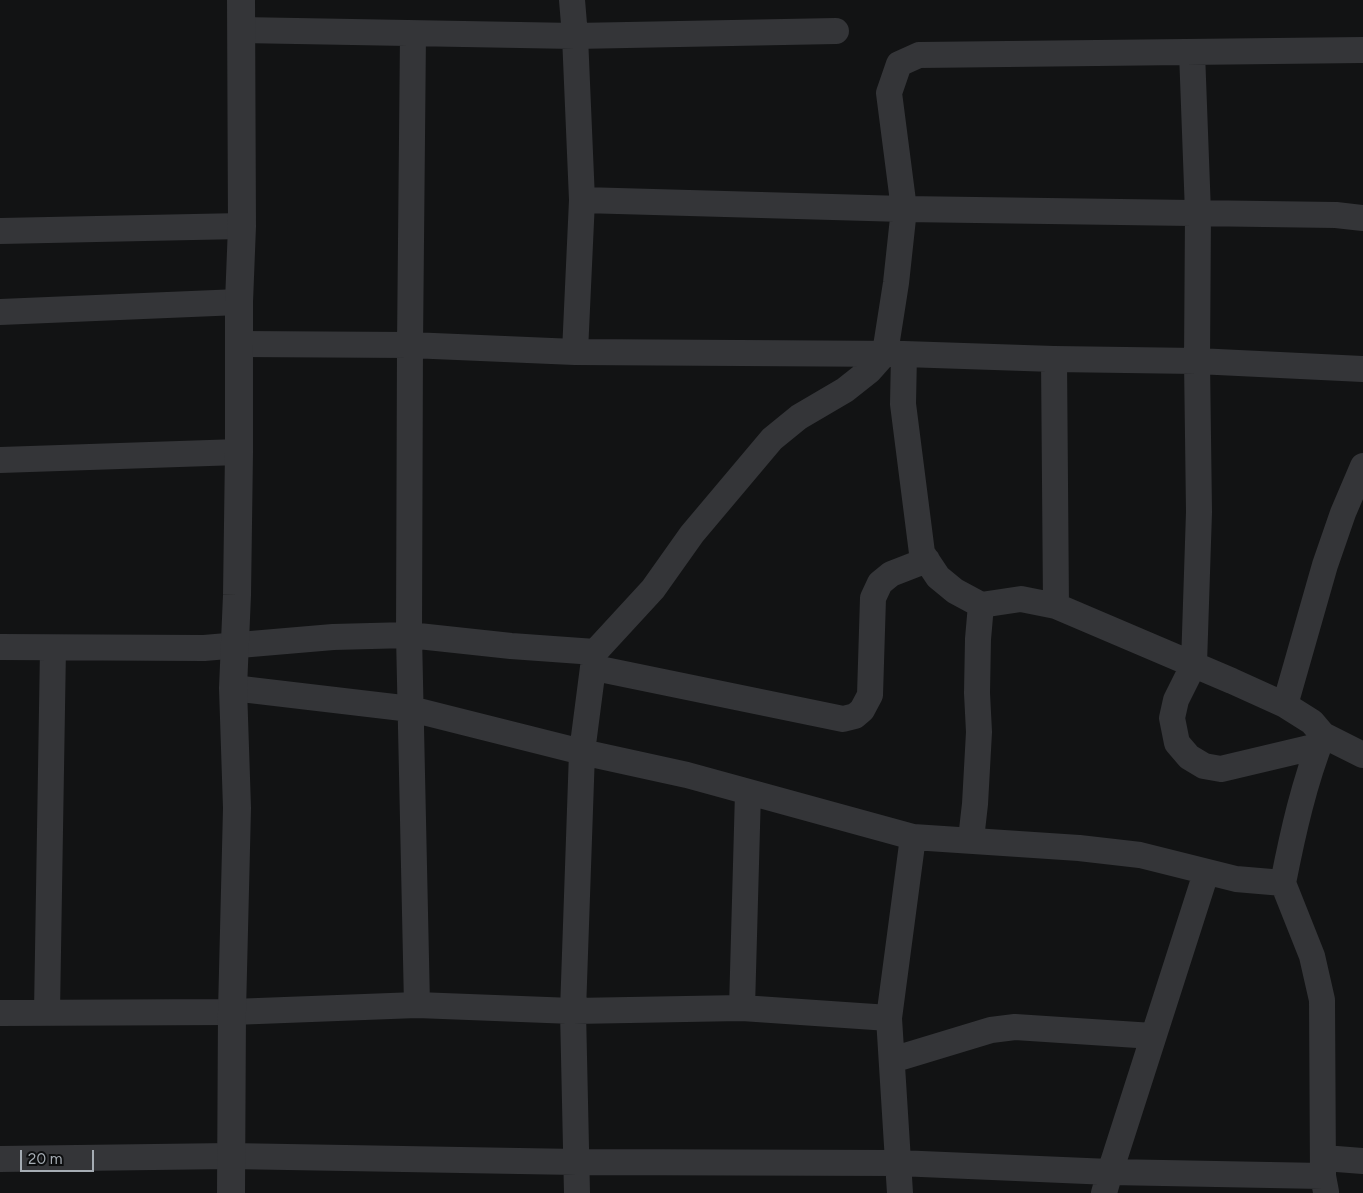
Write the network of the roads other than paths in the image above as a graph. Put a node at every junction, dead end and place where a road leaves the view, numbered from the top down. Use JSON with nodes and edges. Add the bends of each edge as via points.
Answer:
{"nodes":[{"id":1,"x":241,"y":0,"type":"edge"},
{"id":2,"x":572,"y":0,"type":"edge"},
{"id":3,"x":241,"y":30,"type":"junction"},
{"id":4,"x":836,"y":31,"type":"dead end"},
{"id":5,"x":413,"y":34,"type":"junction"},
{"id":6,"x":575,"y":36,"type":"junction"},
{"id":7,"x":1363,"y":50,"type":"edge"},
{"id":8,"x":1192,"y":52,"type":"junction"},
{"id":9,"x":582,"y":200,"type":"junction"},
{"id":10,"x":904,"y":209,"type":"junction"},
{"id":11,"x":1198,"y":213,"type":"junction"},
{"id":12,"x":1363,"y":218,"type":"edge"},
{"id":13,"x":242,"y":226,"type":"junction"},
{"id":14,"x":0,"y":231,"type":"edge"},
{"id":15,"x":239,"y":302,"type":"junction"},
{"id":16,"x":0,"y":312,"type":"edge"},
{"id":17,"x":240,"y":344,"type":"junction"},
{"id":18,"x":410,"y":345,"type":"junction"},
{"id":19,"x":575,"y":352,"type":"junction"},
{"id":20,"x":895,"y":354,"type":"junction"},
{"id":21,"x":1054,"y":359,"type":"junction"},
{"id":22,"x":1197,"y":361,"type":"junction"},
{"id":23,"x":1363,"y":369,"type":"edge"},
{"id":24,"x":239,"y":452,"type":"junction"},
{"id":25,"x":0,"y":460,"type":"edge"},
{"id":26,"x":1363,"y":466,"type":"edge"},
{"id":27,"x":927,"y":560,"type":"junction"},
{"id":28,"x":982,"y":605,"type":"junction"},
{"id":29,"x":1056,"y":606,"type":"junction"},
{"id":30,"x":409,"y":635,"type":"junction"},
{"id":31,"x":234,"y":646,"type":"junction"},
{"id":32,"x":0,"y":648,"type":"edge"},
{"id":33,"x":53,"y":648,"type":"junction"},
{"id":34,"x":595,"y":660,"type":"junction"},
{"id":35,"x":1194,"y":664,"type":"junction"},
{"id":36,"x":233,"y":688,"type":"junction"},
{"id":37,"x":1286,"y":705,"type":"junction"},
{"id":38,"x":411,"y":709,"type":"junction"},
{"id":39,"x":1320,"y":741,"type":"junction"},
{"id":40,"x":582,"y":752,"type":"junction"},
{"id":41,"x":1363,"y":755,"type":"edge"},
{"id":42,"x":748,"y":792,"type":"junction"},
{"id":43,"x":913,"y":837,"type":"junction"},
{"id":44,"x":970,"y":840,"type":"junction"},
{"id":45,"x":1206,"y":873,"type":"junction"},
{"id":46,"x":1284,"y":883,"type":"junction"},
{"id":47,"x":417,"y":1005,"type":"junction"},
{"id":48,"x":742,"y":1008,"type":"junction"},
{"id":49,"x":573,"y":1011,"type":"junction"},
{"id":50,"x":0,"y":1012,"type":"edge"},
{"id":51,"x":47,"y":1012,"type":"junction"},
{"id":52,"x":232,"y":1012,"type":"junction"},
{"id":53,"x":890,"y":1018,"type":"junction"},
{"id":54,"x":1154,"y":1036,"type":"junction"},
{"id":55,"x":892,"y":1060,"type":"junction"},
{"id":56,"x":230,"y":1156,"type":"junction"},
{"id":57,"x":0,"y":1159,"type":"edge"},
{"id":58,"x":1363,"y":1161,"type":"edge"},
{"id":59,"x":577,"y":1162,"type":"junction"},
{"id":60,"x":898,"y":1163,"type":"junction"},
{"id":61,"x":1325,"y":1176,"type":"edge"},
{"id":62,"x":1107,"y":1182,"type":"edge"},
{"id":63,"x":1241,"y":1183,"type":"edge"},
{"id":64,"x":231,"y":1193,"type":"edge"},
{"id":65,"x":577,"y":1193,"type":"edge"},
{"id":66,"x":900,"y":1193,"type":"edge"}],
"edges":[{"from":1,"to":3,"type":"street"},
{"from":2,"to":6,"type":"street"},
{"from":3,"to":5,"type":"street"},
{"from":3,"to":13,"type":"street"},
{"from":4,"to":6,"type":"street"},
{"from":5,"to":6,"type":"street"},
{"from":5,"to":18,"type":"street"},
{"from":6,"to":9,"type":"street"},
{"from":7,"to":8,"type":"street"},
{"from":8,"to":10,"type":"street","via":[[919,55],[898,64],[889,93]]},
{"from":8,"to":11,"type":"street"},
{"from":9,"to":10,"type":"street"},
{"from":9,"to":19,"type":"street"},
{"from":10,"to":11,"type":"street"},
{"from":10,"to":20,"type":"street","via":[[896,283]]},
{"from":11,"to":12,"type":"street"},
{"from":11,"to":22,"type":"street"},
{"from":13,"to":14,"type":"street"},
{"from":13,"to":15,"type":"street"},
{"from":15,"to":16,"type":"street"},
{"from":15,"to":17,"type":"street"},
{"from":17,"to":18,"type":"street"},
{"from":17,"to":24,"type":"street"},
{"from":18,"to":19,"type":"street"},
{"from":18,"to":30,"type":"street"},
{"from":19,"to":20,"type":"street"},
{"from":20,"to":21,"type":"street"},
{"from":20,"to":27,"type":"street","via":[[922,553]]},
{"from":20,"to":34,"type":"street","via":[[845,390],[799,417],[772,439],[692,534],[653,589]]},
{"from":21,"to":22,"type":"street"},
{"from":21,"to":29,"type":"street"},
{"from":22,"to":23,"type":"street"},
{"from":22,"to":35,"type":"street","via":[[1200,512]]},
{"from":24,"to":25,"type":"street"},
{"from":24,"to":31,"type":"street"},
{"from":26,"to":37,"type":"street","via":[[1325,565]]},
{"from":27,"to":28,"type":"street","via":[[938,576],[955,591]]},
{"from":27,"to":34,"type":"street","via":[[891,574],[880,583],[873,598],[870,695],[855,716],[843,719]]},
{"from":28,"to":29,"type":"street","via":[[1021,600]]},
{"from":28,"to":44,"type":"street","via":[[978,638],[979,732]]},
{"from":29,"to":35,"type":"street"},
{"from":30,"to":31,"type":"street","via":[[333,637]]},
{"from":30,"to":34,"type":"street","via":[[511,646]]},
{"from":30,"to":38,"type":"street"},
{"from":31,"to":33,"type":"street"},
{"from":31,"to":36,"type":"street"},
{"from":32,"to":33,"type":"street"},
{"from":33,"to":51,"type":"street"},
{"from":34,"to":40,"type":"street"},
{"from":35,"to":37,"type":"street"},
{"from":35,"to":39,"type":"street","via":[[1176,700],[1172,718],[1177,743],[1189,757],[1204,766],[1221,769]]},
{"from":36,"to":38,"type":"street"},
{"from":36,"to":52,"type":"street","via":[[237,808]]},
{"from":37,"to":39,"type":"street","via":[[1312,722]]},
{"from":38,"to":40,"type":"street"},
{"from":38,"to":47,"type":"street"},
{"from":39,"to":41,"type":"street"},
{"from":39,"to":46,"type":"street","via":[[1296,819]]},
{"from":40,"to":42,"type":"street"},
{"from":40,"to":49,"type":"street"},
{"from":42,"to":43,"type":"street"},
{"from":42,"to":48,"type":"street"},
{"from":43,"to":44,"type":"street"},
{"from":43,"to":53,"type":"street"},
{"from":44,"to":45,"type":"street","via":[[1140,855]]},
{"from":45,"to":46,"type":"street"},
{"from":45,"to":54,"type":"street"},
{"from":46,"to":61,"type":"street","via":[[1312,956],[1322,1000]]},
{"from":47,"to":49,"type":"street"},
{"from":47,"to":52,"type":"street"},
{"from":48,"to":49,"type":"street"},
{"from":48,"to":53,"type":"street"},
{"from":49,"to":59,"type":"street"},
{"from":50,"to":51,"type":"street"},
{"from":51,"to":52,"type":"street"},
{"from":52,"to":56,"type":"street"},
{"from":53,"to":55,"type":"street"},
{"from":54,"to":55,"type":"street","via":[[1016,1028],[991,1030]]},
{"from":54,"to":62,"type":"street"},
{"from":55,"to":60,"type":"street"},
{"from":56,"to":57,"type":"street"},
{"from":56,"to":59,"type":"street"},
{"from":56,"to":64,"type":"street"},
{"from":58,"to":61,"type":"street"},
{"from":59,"to":60,"type":"street"},
{"from":59,"to":65,"type":"street"},
{"from":60,"to":62,"type":"street"},
{"from":60,"to":66,"type":"street"},
{"from":61,"to":63,"type":"street"},
{"from":62,"to":63,"type":"street"}]}
